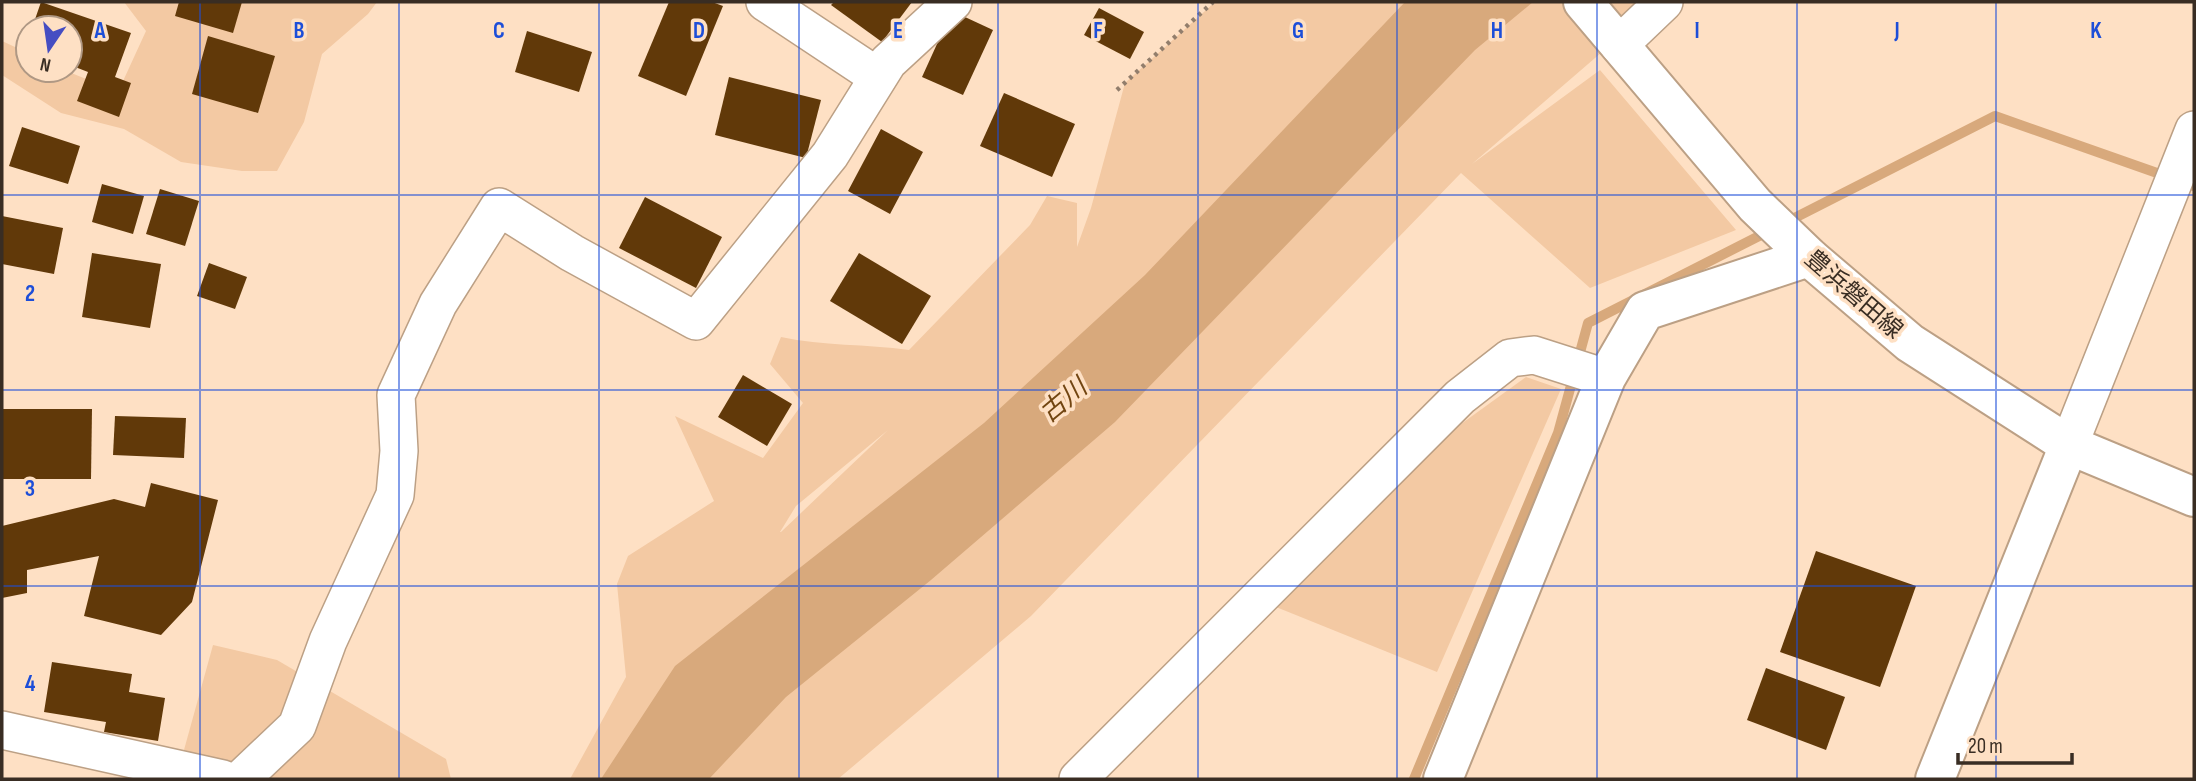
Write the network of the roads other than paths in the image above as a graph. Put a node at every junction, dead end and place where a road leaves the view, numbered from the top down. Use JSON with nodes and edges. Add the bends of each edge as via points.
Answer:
{"nodes":[{"id":1,"x":765,"y":2,"type":"edge"},
{"id":2,"x":953,"y":2,"type":"edge"},
{"id":3,"x":1583,"y":2,"type":"edge"},
{"id":4,"x":1664,"y":2,"type":"edge"},
{"id":5,"x":1619,"y":45,"type":"junction"},
{"id":6,"x":878,"y":77,"type":"junction"},
{"id":7,"x":2194,"y":130,"type":"edge"},
{"id":8,"x":1801,"y":248,"type":"junction"},
{"id":9,"x":1606,"y":379,"type":"junction"},
{"id":10,"x":2069,"y":445,"type":"junction"},
{"id":11,"x":2194,"y":497,"type":"edge"},
{"id":12,"x":2,"y":730,"type":"edge"},
{"id":13,"x":223,"y":779,"type":"edge"},
{"id":14,"x":241,"y":779,"type":"edge"},
{"id":15,"x":1078,"y":779,"type":"edge"},
{"id":16,"x":1443,"y":779,"type":"edge"},
{"id":17,"x":1935,"y":779,"type":"edge"}],
"edges":[{"from":1,"to":6,"type":"street"},
{"from":2,"to":6,"type":"street","via":[[888,62]]},
{"from":3,"to":5,"type":"street","name":"豊浜磐田線"},
{"from":4,"to":5,"type":"street"},
{"from":5,"to":8,"type":"street","name":"豊浜磐田線","via":[[1755,205]]},
{"from":6,"to":14,"type":"street","via":[[830,155],[695,321],[499,207],[438,304],[396,396],[399,451],[395,495],[328,641],[297,726]]},
{"from":7,"to":10,"type":"street"},
{"from":8,"to":9,"type":"street","via":[[1645,311]]},
{"from":8,"to":10,"type":"street","name":"豊浜磐田線","via":[[1910,343]]},
{"from":9,"to":15,"type":"street","via":[[1534,355],[1510,358],[1460,397]]},
{"from":9,"to":16,"type":"street"},
{"from":10,"to":11,"type":"street","name":"豊浜磐田線"},
{"from":10,"to":17,"type":"street"},
{"from":12,"to":13,"type":"street"}]}
